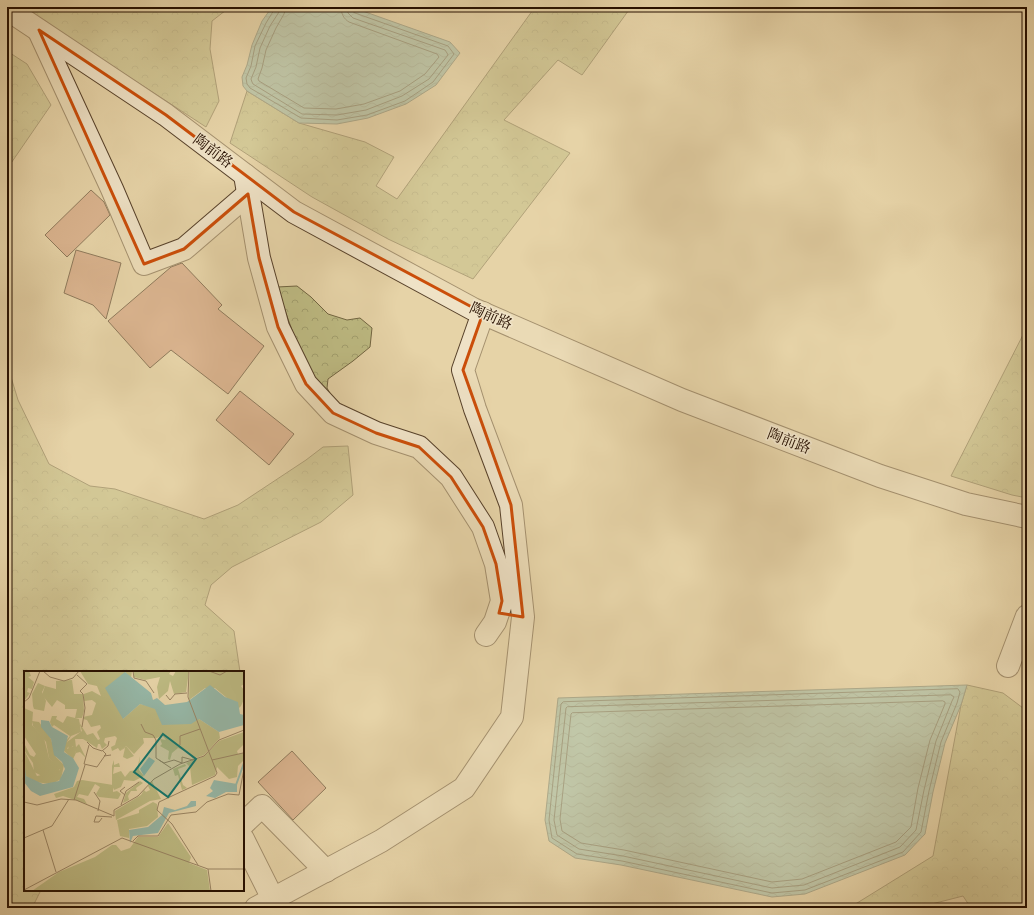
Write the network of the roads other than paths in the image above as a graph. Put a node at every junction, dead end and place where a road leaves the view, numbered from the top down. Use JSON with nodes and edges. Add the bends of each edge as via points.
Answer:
{"nodes":[{"id":1,"x":7,"y":9,"type":"edge"},
{"id":2,"x":39,"y":30,"type":"junction"},
{"id":3,"x":246,"y":184,"type":"junction"},
{"id":4,"x":483,"y":313,"type":"junction"},
{"id":5,"x":1027,"y":517,"type":"edge"},
{"id":6,"x":499,"y":613,"type":"junction"},
{"id":7,"x":523,"y":616,"type":"junction"},
{"id":8,"x":1027,"y":616,"type":"edge"},
{"id":9,"x":486,"y":635,"type":"dead end"},
{"id":10,"x":1008,"y":666,"type":"dead end"},
{"id":11,"x":244,"y":823,"type":"edge"},
{"id":12,"x":244,"y":842,"type":"edge"},
{"id":13,"x":326,"y":871,"type":"junction"},
{"id":14,"x":264,"y":904,"type":"edge"}],
"edges":[{"from":1,"to":2,"type":"street","name":"陶前路"},
{"from":2,"to":3,"type":"street","name":"陶前路","via":[[166,115]]},
{"from":2,"to":3,"type":"street","via":[[144,264],[184,249]]},
{"from":3,"to":4,"type":"street","name":"陶前路"},
{"from":3,"to":6,"type":"street","via":[[260,258],[278,327],[306,384],[333,413],[376,433],[419,447],[451,477],[483,527],[496,564],[502,601]]},
{"from":4,"to":5,"type":"street","name":"陶前路","via":[[682,400],[880,476],[966,504]]},
{"from":4,"to":7,"type":"street","via":[[463,370],[511,505]]},
{"from":6,"to":7,"type":"street"},
{"from":6,"to":9,"type":"street"},
{"from":7,"to":13,"type":"street","via":[[512,717],[464,788],[381,841]]},
{"from":8,"to":10,"type":"street"},
{"from":11,"to":13,"type":"street","via":[[262,806]]},
{"from":12,"to":14,"type":"street"},
{"from":13,"to":14,"type":"street"}]}
